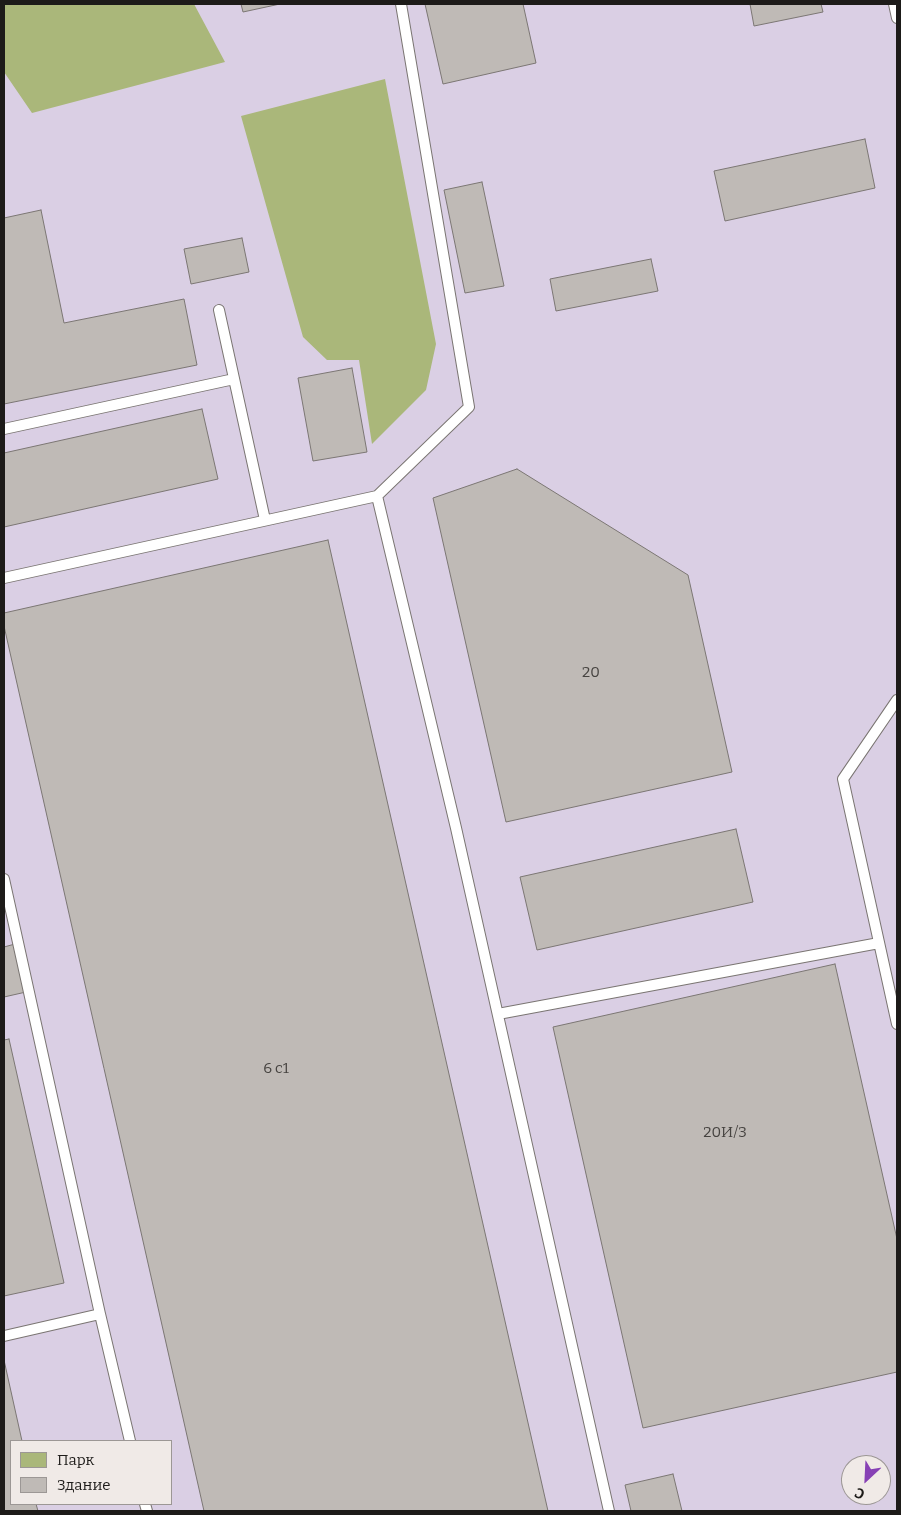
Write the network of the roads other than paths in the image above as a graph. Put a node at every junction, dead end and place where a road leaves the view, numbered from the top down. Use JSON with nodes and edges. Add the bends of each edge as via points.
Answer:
{"nodes":[{"id":1,"x":401,"y":4,"type":"edge"},
{"id":2,"x":894,"y":4,"type":"edge"},
{"id":3,"x":897,"y":18,"type":"edge"},
{"id":4,"x":219,"y":310,"type":"dead end"},
{"id":5,"x":234,"y":379,"type":"junction"},
{"id":6,"x":4,"y":429,"type":"edge"},
{"id":7,"x":377,"y":496,"type":"junction"},
{"id":8,"x":266,"y":520,"type":"junction"},
{"id":9,"x":4,"y":578,"type":"edge"},
{"id":10,"x":897,"y":700,"type":"edge"},
{"id":11,"x":4,"y":879,"type":"edge"},
{"id":12,"x":879,"y":943,"type":"junction"},
{"id":13,"x":498,"y":1014,"type":"junction"},
{"id":14,"x":897,"y":1024,"type":"edge"},
{"id":15,"x":100,"y":1314,"type":"junction"},
{"id":16,"x":4,"y":1336,"type":"edge"},
{"id":17,"x":130,"y":1440,"type":"edge"},
{"id":18,"x":609,"y":1511,"type":"edge"}],
"edges":[{"from":1,"to":7,"type":"lane","via":[[469,407]]},
{"from":2,"to":3,"type":"lane"},
{"from":4,"to":5,"type":"lane"},
{"from":5,"to":6,"type":"lane"},
{"from":5,"to":8,"type":"lane"},
{"from":7,"to":8,"type":"lane"},
{"from":7,"to":13,"type":"lane"},
{"from":8,"to":9,"type":"lane"},
{"from":10,"to":12,"type":"lane","via":[[843,779]]},
{"from":11,"to":15,"type":"lane"},
{"from":12,"to":13,"type":"lane"},
{"from":12,"to":14,"type":"lane"},
{"from":13,"to":18,"type":"lane"},
{"from":15,"to":16,"type":"lane"},
{"from":15,"to":17,"type":"lane"}]}
